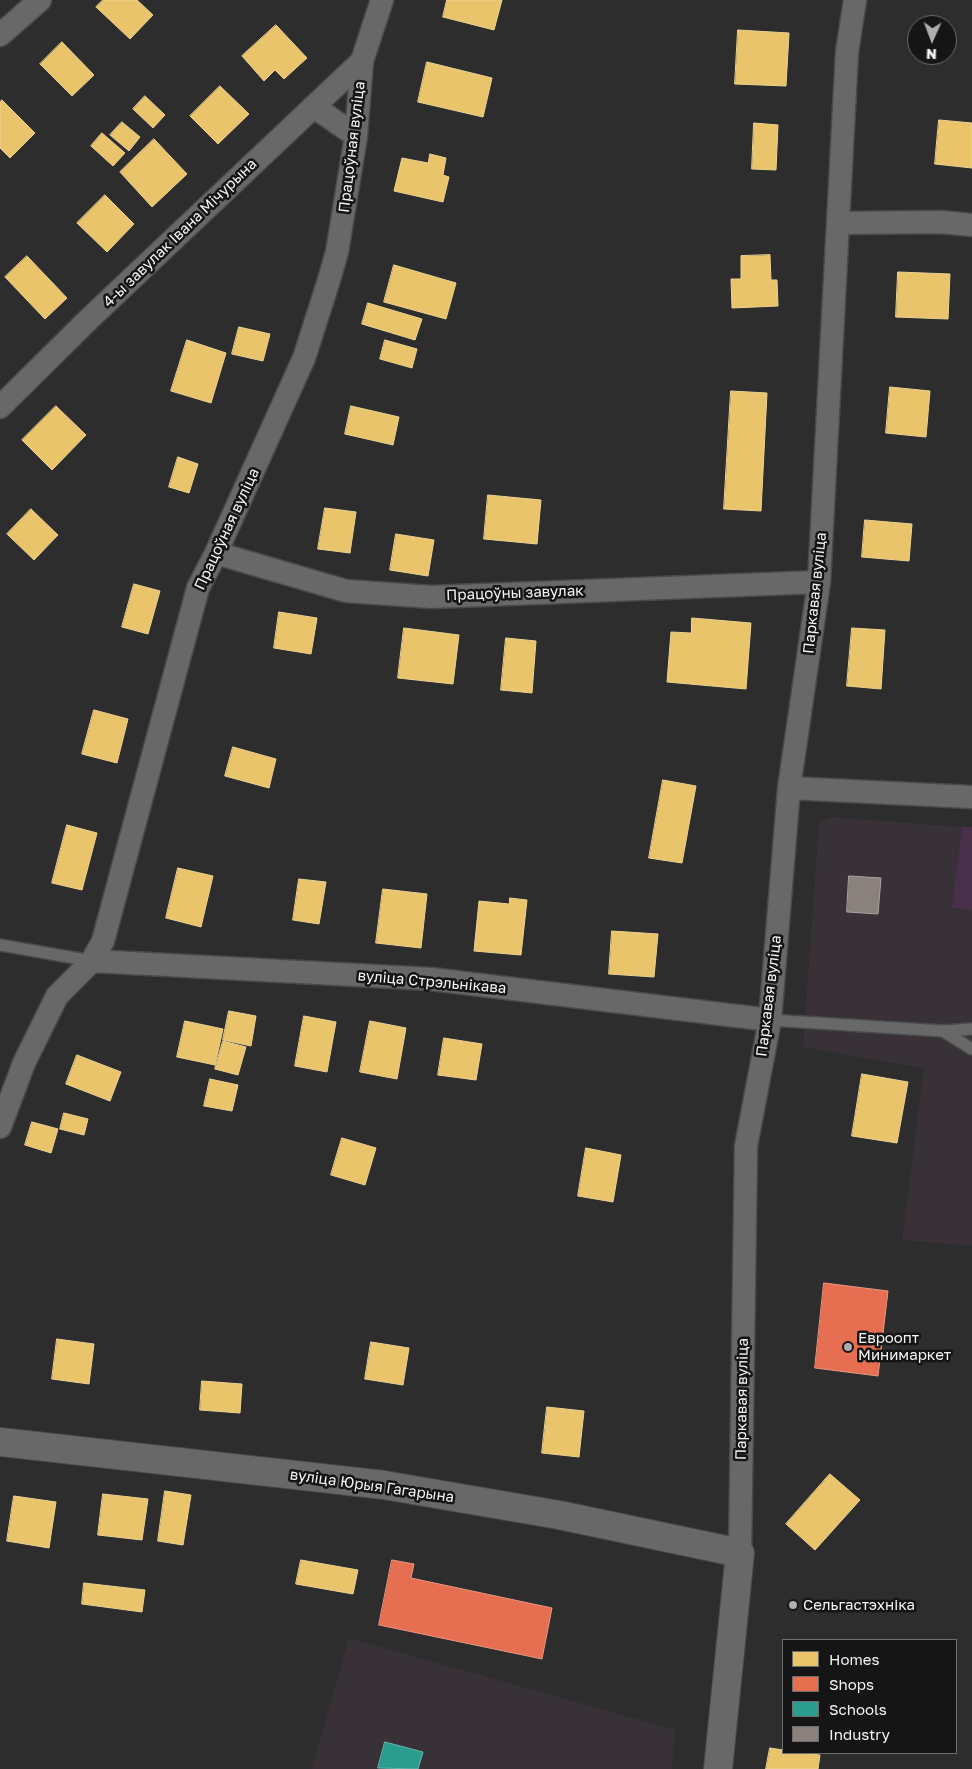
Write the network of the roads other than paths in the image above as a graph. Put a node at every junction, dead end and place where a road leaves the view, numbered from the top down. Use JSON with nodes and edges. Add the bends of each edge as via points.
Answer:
{"nodes":[{"id":1,"x":40,"y":0,"type":"edge"},
{"id":2,"x":382,"y":0,"type":"edge"},
{"id":3,"x":855,"y":0,"type":"edge"},
{"id":4,"x":0,"y":35,"type":"edge"},
{"id":5,"x":362,"y":61,"type":"junction"},
{"id":6,"x":312,"y":108,"type":"junction"},
{"id":7,"x":356,"y":136,"type":"junction"},
{"id":8,"x":839,"y":223,"type":"junction"},
{"id":9,"x":972,"y":225,"type":"edge"},
{"id":10,"x":0,"y":407,"type":"edge"},
{"id":11,"x":216,"y":553,"type":"junction"},
{"id":12,"x":819,"y":582,"type":"junction"},
{"id":13,"x":789,"y":788,"type":"junction"},
{"id":14,"x":972,"y":797,"type":"edge"},
{"id":15,"x":0,"y":945,"type":"edge"},
{"id":16,"x":92,"y":962,"type":"junction"},
{"id":17,"x":770,"y":1020,"type":"junction"},
{"id":18,"x":972,"y":1029,"type":"edge"},
{"id":19,"x":943,"y":1031,"type":"junction"},
{"id":20,"x":972,"y":1049,"type":"edge"},
{"id":21,"x":0,"y":1127,"type":"edge"},
{"id":22,"x":0,"y":1442,"type":"edge"},
{"id":23,"x":740,"y":1553,"type":"junction"},
{"id":24,"x":718,"y":1769,"type":"edge"}],
"edges":[{"from":1,"to":4,"type":"street"},
{"from":2,"to":5,"type":"street","name":"Працоўная вуліца"},
{"from":3,"to":8,"type":"street","name":"Паркавая вуліца","via":[[847,52]]},
{"from":5,"to":6,"type":"street","name":"4-ы завулак Івана Мічурына"},
{"from":5,"to":7,"type":"street","name":"Працоўная вуліца"},
{"from":6,"to":7,"type":"street","via":[[324,112]]},
{"from":6,"to":10,"type":"street","name":"4-ы завулак Івана Мічурына"},
{"from":7,"to":11,"type":"street","name":"Працоўная вуліца","via":[[337,252],[304,358]]},
{"from":8,"to":9,"type":"street","via":[[941,222]]},
{"from":8,"to":12,"type":"street","name":"Паркавая вуліца"},
{"from":11,"to":12,"type":"street","name":"Працоўны завулак","via":[[346,591],[432,597]]},
{"from":11,"to":16,"type":"street","name":"Працоўная вуліца","via":[[198,588],[103,941]]},
{"from":12,"to":13,"type":"street","name":"Паркавая вуліца"},
{"from":13,"to":14,"type":"street"},
{"from":13,"to":17,"type":"street","name":"Паркавая вуліца"},
{"from":15,"to":16,"type":"lane"},
{"from":16,"to":17,"type":"street","name":"вуліца Стрэльнікава","via":[[431,979]]},
{"from":16,"to":21,"type":"street","name":"Працоўная вуліца","via":[[57,996],[24,1063]]},
{"from":17,"to":19,"type":"lane"},
{"from":17,"to":23,"type":"street","name":"Паркавая вуліца","via":[[746,1146]]},
{"from":18,"to":19,"type":"lane"},
{"from":19,"to":20,"type":"lane"},
{"from":22,"to":23,"type":"street","name":"вуліца Юрыя Гагарына","via":[[384,1485],[559,1515]]},
{"from":23,"to":24,"type":"street","name":"Паркавая вуліца"}]}
